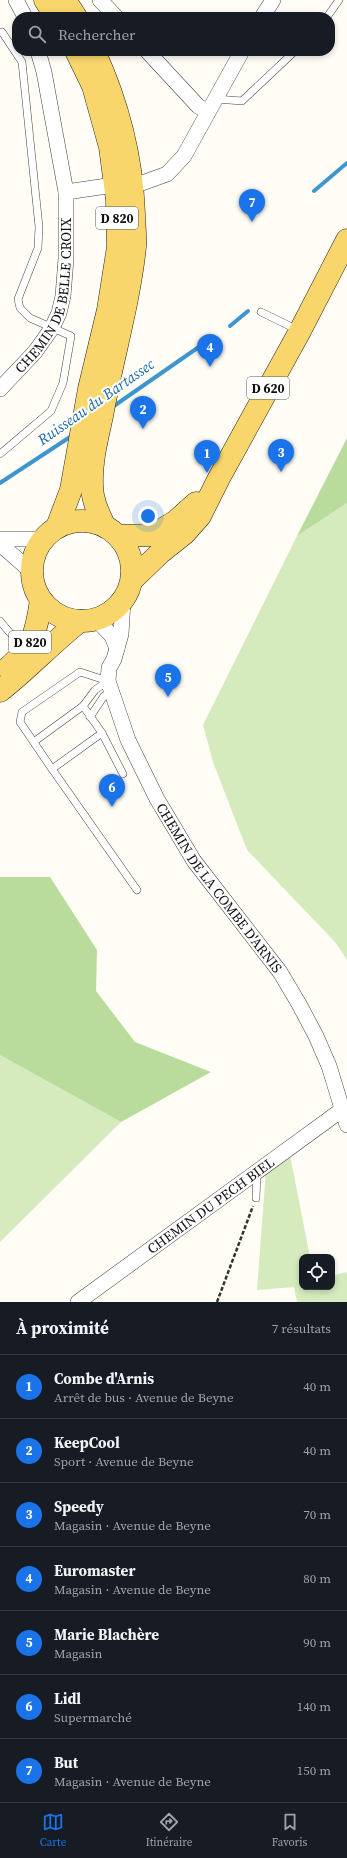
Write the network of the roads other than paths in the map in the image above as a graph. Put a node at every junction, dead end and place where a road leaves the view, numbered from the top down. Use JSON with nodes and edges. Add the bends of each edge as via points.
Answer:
{"nodes":[{"id":1,"x":16,"y":0,"type":"edge"},
{"id":2,"x":45,"y":0,"type":"edge"},
{"id":3,"x":64,"y":0,"type":"edge"},
{"id":4,"x":100,"y":0,"type":"edge"},
{"id":5,"x":273,"y":0,"type":"edge"},
{"id":6,"x":339,"y":0,"type":"edge"},
{"id":7,"x":22,"y":12,"type":"edge"},
{"id":8,"x":53,"y":12,"type":"edge"},
{"id":9,"x":72,"y":12,"type":"edge"},
{"id":10,"x":111,"y":12,"type":"edge"},
{"id":11,"x":265,"y":12,"type":"edge"},
{"id":12,"x":331,"y":12,"type":"edge"},
{"id":13,"x":2,"y":32,"type":"dead end"},
{"id":14,"x":12,"y":47,"type":"edge"},
{"id":15,"x":18,"y":56,"type":"edge"},
{"id":16,"x":39,"y":56,"type":"edge"},
{"id":17,"x":78,"y":56,"type":"edge"},
{"id":18,"x":96,"y":56,"type":"edge"},
{"id":19,"x":152,"y":56,"type":"edge"},
{"id":20,"x":239,"y":56,"type":"edge"},
{"id":21,"x":290,"y":56,"type":"edge"},
{"id":22,"x":216,"y":99,"type":"junction"},
{"id":23,"x":208,"y":112,"type":"junction"},
{"id":24,"x":142,"y":183,"type":"dead end"},
{"id":25,"x":107,"y":186,"type":"dead end"},
{"id":26,"x":66,"y":192,"type":"junction"},
{"id":27,"x":347,"y":240,"type":"edge"},
{"id":28,"x":261,"y":312,"type":"dead end"},
{"id":29,"x":52,"y":328,"type":"junction"},
{"id":30,"x":300,"y":331,"type":"junction"},
{"id":31,"x":98,"y":388,"type":"junction"},
{"id":32,"x":0,"y":390,"type":"edge"},
{"id":33,"x":0,"y":454,"type":"edge"},
{"id":34,"x":85,"y":458,"type":"junction"},
{"id":35,"x":219,"y":478,"type":"junction"},
{"id":36,"x":112,"y":531,"type":"junction"},
{"id":37,"x":50,"y":533,"type":"junction"},
{"id":38,"x":0,"y":539,"type":"edge"},
{"id":39,"x":0,"y":544,"type":"edge"},
{"id":40,"x":32,"y":572,"type":"junction"},
{"id":41,"x":132,"y":580,"type":"junction"},
{"id":42,"x":41,"y":600,"type":"junction"},
{"id":43,"x":123,"y":601,"type":"junction"},
{"id":44,"x":88,"y":620,"type":"junction"},
{"id":45,"x":0,"y":621,"type":"edge"},
{"id":46,"x":10,"y":633,"type":"dead end"},
{"id":47,"x":117,"y":649,"type":"junction"},
{"id":48,"x":0,"y":674,"type":"edge"},
{"id":49,"x":109,"y":687,"type":"junction"},
{"id":50,"x":0,"y":691,"type":"edge"},
{"id":51,"x":82,"y":706,"type":"junction"},
{"id":52,"x":90,"y":716,"type":"junction"},
{"id":53,"x":102,"y":733,"type":"junction"},
{"id":54,"x":35,"y":741,"type":"junction"},
{"id":55,"x":52,"y":769,"type":"junction"},
{"id":56,"x":123,"y":774,"type":"dead end"},
{"id":57,"x":137,"y":890,"type":"dead end"},
{"id":58,"x":343,"y":1109,"type":"junction"},
{"id":59,"x":347,"y":1124,"type":"edge"},
{"id":60,"x":257,"y":1171,"type":"junction"},
{"id":61,"x":256,"y":1198,"type":"road end"},
{"id":62,"x":78,"y":1302,"type":"edge"}],
"edges":[{"from":1,"to":7,"type":"street"},
{"from":2,"to":8,"type":"main road"},
{"from":3,"to":9,"type":"main road"},
{"from":4,"to":10,"type":"street"},
{"from":5,"to":11,"type":"street"},
{"from":6,"to":12,"type":"lane"},
{"from":13,"to":14,"type":"lane"},
{"from":15,"to":29,"type":"lane","via":[[22,62],[39,227],[38,248],[18,299],[20,308],[30,318]]},
{"from":16,"to":26,"type":"street","name":"CHEMIN DE BELLE CROIX"},
{"from":17,"to":31,"type":"main road","number":"D 820","via":[[95,94],[110,147],[117,200],[118,247]]},
{"from":18,"to":31,"type":"main road","number":"D 820","via":[[108,82],[126,143],[134,198],[135,246],[124,314]]},
{"from":19,"to":23,"type":"street","via":[[198,106]]},
{"from":20,"to":22,"type":"street"},
{"from":21,"to":22,"type":"lane","via":[[242,101]]},
{"from":22,"to":23,"type":"street"},
{"from":23,"to":24,"type":"street","via":[[184,156],[167,174]]},
{"from":25,"to":26,"type":"street"},
{"from":26,"to":29,"type":"street","name":"CHEMIN DE BELLE CROIX","via":[[63,296]]},
{"from":27,"to":30,"type":"main road","number":"D 620"},
{"from":28,"to":30,"type":"lane"},
{"from":29,"to":32,"type":"street","name":"CHEMIN DE BELLE CROIX","via":[[36,352]]},
{"from":29,"to":33,"type":"lane","via":[[71,336],[63,383],[51,411]]},
{"from":30,"to":35,"type":"main road","number":"D 620"},
{"from":31,"to":34,"type":"main road","number":"D 820"},
{"from":34,"to":36,"type":"main road","number":"D 820","via":[[94,502]]},
{"from":34,"to":37,"type":"main road","number":"D 820"},
{"from":35,"to":36,"type":"main road","number":"D 620","via":[[176,521],[153,535]]},
{"from":35,"to":41,"type":"main road","number":"D 620","via":[[200,516],[184,534]]},
{"from":36,"to":37,"type":"main road","via":[[88,520],[72,521]]},
{"from":36,"to":41,"type":"main road","via":[[128,549],[133,564]]},
{"from":37,"to":38,"type":"street"},
{"from":37,"to":40,"type":"main road","via":[[37,549]]},
{"from":39,"to":40,"type":"street"},
{"from":40,"to":42,"type":"main road","via":[[34,586]]},
{"from":41,"to":43,"type":"main road"},
{"from":42,"to":44,"type":"main road","via":[[52,611],[65,618]]},
{"from":42,"to":48,"type":"main road","number":"D 820","via":[[36,631],[23,655]]},
{"from":43,"to":44,"type":"main road","via":[[116,609]]},
{"from":43,"to":47,"type":"street","via":[[121,634]]},
{"from":44,"to":47,"type":"street","via":[[112,636]]},
{"from":44,"to":50,"type":"main road","number":"D 820","via":[[54,642]]},
{"from":45,"to":46,"type":"lane"},
{"from":47,"to":49,"type":"street","via":[[109,668]]},
{"from":49,"to":51,"type":"lane","via":[[95,690]]},
{"from":49,"to":52,"type":"lane"},
{"from":49,"to":54,"type":"lane","via":[[80,672],[22,712],[20,722]]},
{"from":49,"to":58,"type":"street","name":"CHEMIN DE LA COMBE D'ARNIS","via":[[128,740],[154,793],[194,861],[280,972],[299,1004],[329,1066]]},
{"from":51,"to":52,"type":"lane"},
{"from":51,"to":54,"type":"lane"},
{"from":52,"to":53,"type":"lane"},
{"from":53,"to":55,"type":"lane"},
{"from":53,"to":56,"type":"lane"},
{"from":54,"to":55,"type":"lane"},
{"from":55,"to":57,"type":"lane"},
{"from":58,"to":59,"type":"street","name":"CHEMIN DE LA COMBE D'ARNIS"},
{"from":58,"to":60,"type":"street","name":"CHEMIN DU PECH BIEL"},
{"from":60,"to":61,"type":"lane"},
{"from":60,"to":62,"type":"street","name":"CHEMIN DU PECH BIEL"}]}
